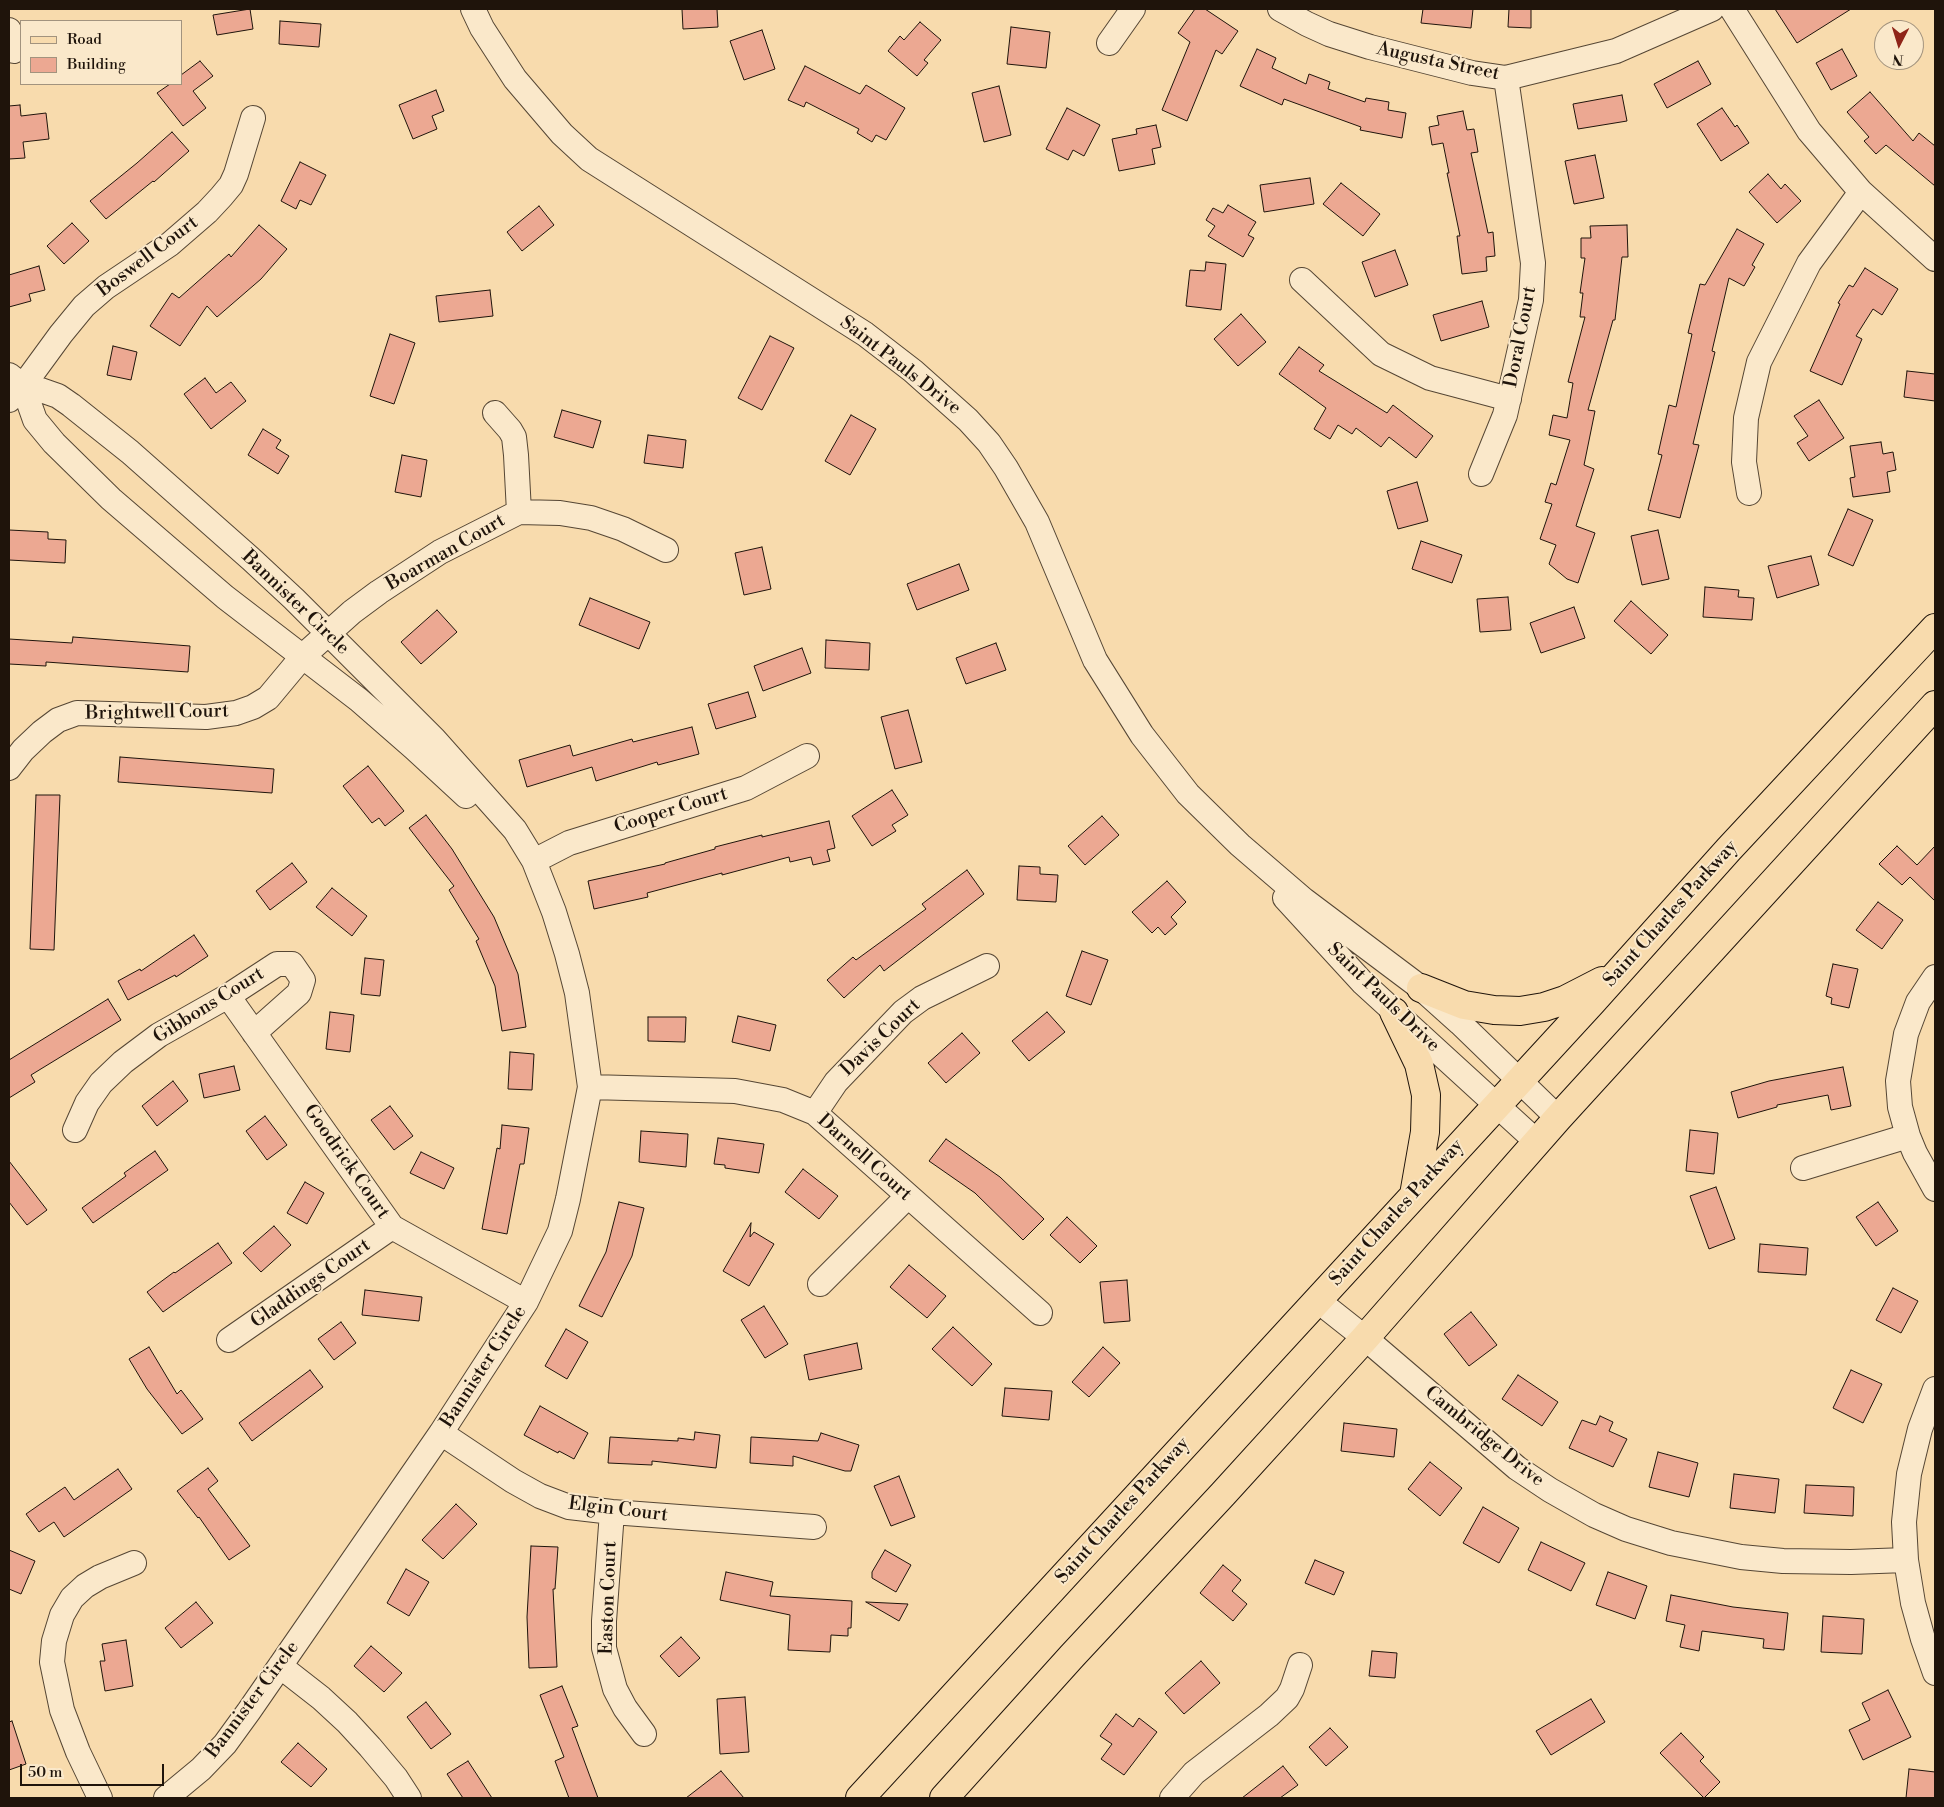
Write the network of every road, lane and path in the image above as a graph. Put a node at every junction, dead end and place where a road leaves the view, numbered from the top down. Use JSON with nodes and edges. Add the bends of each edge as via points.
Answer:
{"nodes":[{"id":1,"x":473,"y":9,"type":"edge"},
{"id":2,"x":1133,"y":9,"type":"edge"},
{"id":3,"x":1280,"y":9,"type":"edge"},
{"id":4,"x":1712,"y":9,"type":"edge"},
{"id":5,"x":1732,"y":9,"type":"edge"},
{"id":6,"x":1109,"y":44,"type":"dead end"},
{"id":7,"x":1506,"y":78,"type":"junction"},
{"id":8,"x":252,"y":118,"type":"dead end"},
{"id":9,"x":1861,"y":192,"type":"junction"},
{"id":10,"x":1935,"y":259,"type":"edge"},
{"id":11,"x":1302,"y":280,"type":"dead end"},
{"id":12,"x":13,"y":387,"type":"edge"},
{"id":13,"x":1509,"y":399,"type":"junction"},
{"id":14,"x":495,"y":413,"type":"dead end"},
{"id":15,"x":1481,"y":474,"type":"dead end"},
{"id":16,"x":1749,"y":493,"type":"dead end"},
{"id":17,"x":519,"y":512,"type":"junction"},
{"id":18,"x":666,"y":550,"type":"dead end"},
{"id":19,"x":1935,"y":628,"type":"edge"},
{"id":20,"x":329,"y":634,"type":"junction"},
{"id":21,"x":304,"y":656,"type":"junction"},
{"id":22,"x":1935,"y":705,"type":"edge"},
{"id":23,"x":807,"y":756,"type":"dead end"},
{"id":24,"x":9,"y":768,"type":"edge"},
{"id":25,"x":1240,"y":845,"type":"junction"},
{"id":26,"x":534,"y":861,"type":"junction"},
{"id":27,"x":988,"y":966,"type":"dead end"},
{"id":28,"x":1617,"y":973,"type":"junction"},
{"id":29,"x":1935,"y":977,"type":"edge"},
{"id":30,"x":1421,"y":988,"type":"junction"},
{"id":31,"x":228,"y":996,"type":"junction"},
{"id":32,"x":1394,"y":1012,"type":"junction"},
{"id":33,"x":254,"y":1033,"type":"junction"},
{"id":34,"x":1519,"y":1081,"type":"junction"},
{"id":35,"x":590,"y":1087,"type":"junction"},
{"id":36,"x":1496,"y":1105,"type":"junction"},
{"id":37,"x":814,"y":1113,"type":"junction"},
{"id":38,"x":1558,"y":1118,"type":"junction"},
{"id":39,"x":74,"y":1130,"type":"dead end"},
{"id":40,"x":1908,"y":1136,"type":"junction"},
{"id":41,"x":1537,"y":1142,"type":"junction"},
{"id":42,"x":1803,"y":1168,"type":"dead end"},
{"id":43,"x":1935,"y":1189,"type":"edge"},
{"id":44,"x":1414,"y":1196,"type":"junction"},
{"id":45,"x":908,"y":1197,"type":"junction"},
{"id":46,"x":392,"y":1227,"type":"junction"},
{"id":47,"x":820,"y":1284,"type":"dead end"},
{"id":48,"x":1318,"y":1300,"type":"junction"},
{"id":49,"x":526,"y":1302,"type":"junction"},
{"id":50,"x":1040,"y":1313,"type":"dead end"},
{"id":51,"x":1365,"y":1338,"type":"junction"},
{"id":52,"x":229,"y":1340,"type":"dead end"},
{"id":53,"x":1935,"y":1389,"type":"edge"},
{"id":54,"x":441,"y":1433,"type":"junction"},
{"id":55,"x":612,"y":1512,"type":"junction"},
{"id":56,"x":814,"y":1527,"type":"dead end"},
{"id":57,"x":1906,"y":1560,"type":"junction"},
{"id":58,"x":134,"y":1562,"type":"dead end"},
{"id":59,"x":1300,"y":1665,"type":"dead end"},
{"id":60,"x":280,"y":1666,"type":"junction"},
{"id":61,"x":1935,"y":1673,"type":"edge"},
{"id":62,"x":644,"y":1734,"type":"dead end"},
{"id":63,"x":100,"y":1798,"type":"edge"},
{"id":64,"x":166,"y":1798,"type":"edge"},
{"id":65,"x":410,"y":1798,"type":"edge"},
{"id":66,"x":860,"y":1798,"type":"edge"},
{"id":67,"x":944,"y":1798,"type":"edge"},
{"id":68,"x":1172,"y":1798,"type":"edge"}],
"edges":[{"from":1,"to":25,"type":"street","name":"Saint Pauls Drive","via":[[515,79],[589,160],[865,334],[968,420],[989,443],[1037,522],[1095,660],[1142,735],[1188,794]]},
{"from":2,"to":6,"type":"street"},
{"from":3,"to":7,"type":"street","name":"Augusta Street","via":[[1329,34],[1363,45],[1472,73]]},
{"from":4,"to":7,"type":"street","name":"Augusta Street","via":[[1616,51]]},
{"from":5,"to":9,"type":"street","via":[[1808,131]]},
{"from":7,"to":13,"type":"street","name":"Doral Court","via":[[1533,263],[1531,300]]},
{"from":8,"to":12,"type":"street","name":"Boswell Court","via":[[236,174],[222,197],[170,244],[106,287],[84,306]]},
{"from":9,"to":10,"type":"street"},
{"from":9,"to":16,"type":"street","via":[[1809,263],[1759,362],[1746,418],[1744,462]]},
{"from":11,"to":13,"type":"street","via":[[1381,354],[1430,378]]},
{"from":12,"to":20,"type":"street","name":"Bannister Circle","via":[[38,389],[58,396],[130,452],[287,592]]},
{"from":12,"to":21,"type":"street","name":"Bannister Circle","via":[[54,443],[111,499],[226,597]]},
{"from":13,"to":15,"type":"street","name":"Doral Court"},
{"from":14,"to":17,"type":"street","via":[[514,437]]},
{"from":17,"to":18,"type":"street","name":"Boarman Court","via":[[591,518]]},
{"from":17,"to":20,"type":"street","name":"Boarman Court","via":[[418,566],[352,612]]},
{"from":19,"to":28,"type":"main road","name":"Saint Charles Parkway"},
{"from":20,"to":21,"type":"street","name":"Boarman Court"},
{"from":20,"to":26,"type":"street","name":"Bannister Circle","via":[[434,739],[514,830]]},
{"from":21,"to":24,"type":"street","name":"Brightwell Court","via":[[268,698],[253,707],[206,717],[77,714],[58,720],[42,732]]},
{"from":21,"to":26,"type":"street","name":"Bannister Circle","via":[[414,748]]},
{"from":22,"to":38,"type":"main road"},
{"from":23,"to":26,"type":"street","name":"Cooper Court","via":[[746,788],[569,844]]},
{"from":25,"to":30,"type":"street","name":"Saint Pauls Drive","via":[[1304,900]]},
{"from":25,"to":32,"type":"street","name":"Saint Pauls Drive","via":[[1344,962]]},
{"from":26,"to":35,"type":"street","name":"Bannister Circle","via":[[554,912],[577,993]]},
{"from":27,"to":37,"type":"street","name":"Davis Court","via":[[922,998],[903,1012],[836,1082]]},
{"from":28,"to":30,"type":"main road","via":[[1565,1000],[1520,1012],[1464,1005]]},
{"from":28,"to":34,"type":"main road","name":"Saint Charles Parkway"},
{"from":29,"to":40,"type":"street","via":[[1918,1002],[1901,1057],[1898,1081],[1900,1107]]},
{"from":30,"to":34,"type":"street","name":"Saint Pauls Drive"},
{"from":31,"to":33,"type":"street","name":"Goodrick Court"},
{"from":31,"to":33,"type":"street","name":"Gibbons Court","via":[[277,964],[292,964],[303,980],[299,993]]},
{"from":31,"to":39,"type":"street","name":"Gibbons Court","via":[[160,1035],[123,1062],[101,1083]]},
{"from":32,"to":36,"type":"street","name":"Saint Pauls Drive"},
{"from":32,"to":44,"type":"main road","via":[[1419,1064],[1426,1095],[1425,1132]]},
{"from":33,"to":46,"type":"street","name":"Goodrick Court"},
{"from":34,"to":36,"type":"main road","name":"Saint Charles Parkway"},
{"from":34,"to":38,"type":"street","name":"Saint Pauls Drive"},
{"from":35,"to":37,"type":"street","name":"Darnell Court","via":[[735,1091],[783,1100]]},
{"from":35,"to":49,"type":"street","name":"Bannister Circle","via":[[560,1230]]},
{"from":36,"to":41,"type":"street","name":"Saint Pauls Drive"},
{"from":36,"to":44,"type":"main road","name":"Saint Charles Parkway"},
{"from":37,"to":45,"type":"street","name":"Darnell Court"},
{"from":38,"to":41,"type":"main road"},
{"from":40,"to":42,"type":"street"},
{"from":40,"to":43,"type":"street"},
{"from":41,"to":51,"type":"main road"},
{"from":44,"to":48,"type":"main road","name":"Saint Charles Parkway"},
{"from":45,"to":47,"type":"street"},
{"from":45,"to":50,"type":"street","name":"Darnell Court"},
{"from":46,"to":49,"type":"street","name":"Goodrick Court"},
{"from":46,"to":52,"type":"street","name":"Gladdings Court"},
{"from":48,"to":51,"type":"street","name":"Cambridge Drive"},
{"from":48,"to":66,"type":"main road","name":"Saint Charles Parkway"},
{"from":49,"to":54,"type":"street","name":"Bannister Circle"},
{"from":51,"to":57,"type":"street","name":"Cambridge Drive","via":[[1517,1468],[1594,1515],[1626,1529],[1671,1543],[1741,1557],[1810,1562]]},
{"from":51,"to":67,"type":"main road"},
{"from":53,"to":57,"type":"street","via":[[1920,1429],[1909,1474],[1904,1522]]},
{"from":54,"to":55,"type":"street","name":"Elgin Court","via":[[540,1496],[569,1506]]},
{"from":54,"to":60,"type":"street","name":"Bannister Circle"},
{"from":55,"to":56,"type":"street","name":"Elgin Court"},
{"from":55,"to":62,"type":"street","name":"Easton Court","via":[[604,1648],[615,1689]]},
{"from":57,"to":61,"type":"street","via":[[1913,1603]]},
{"from":58,"to":63,"type":"street","via":[[84,1586],[62,1615],[54,1641],[52,1662],[62,1710]]},
{"from":59,"to":68,"type":"street","via":[[1287,1698],[1194,1773]]},
{"from":60,"to":64,"type":"street","name":"Bannister Circle","via":[[225,1744]]},
{"from":60,"to":65,"type":"street","via":[[347,1722]]}]}
